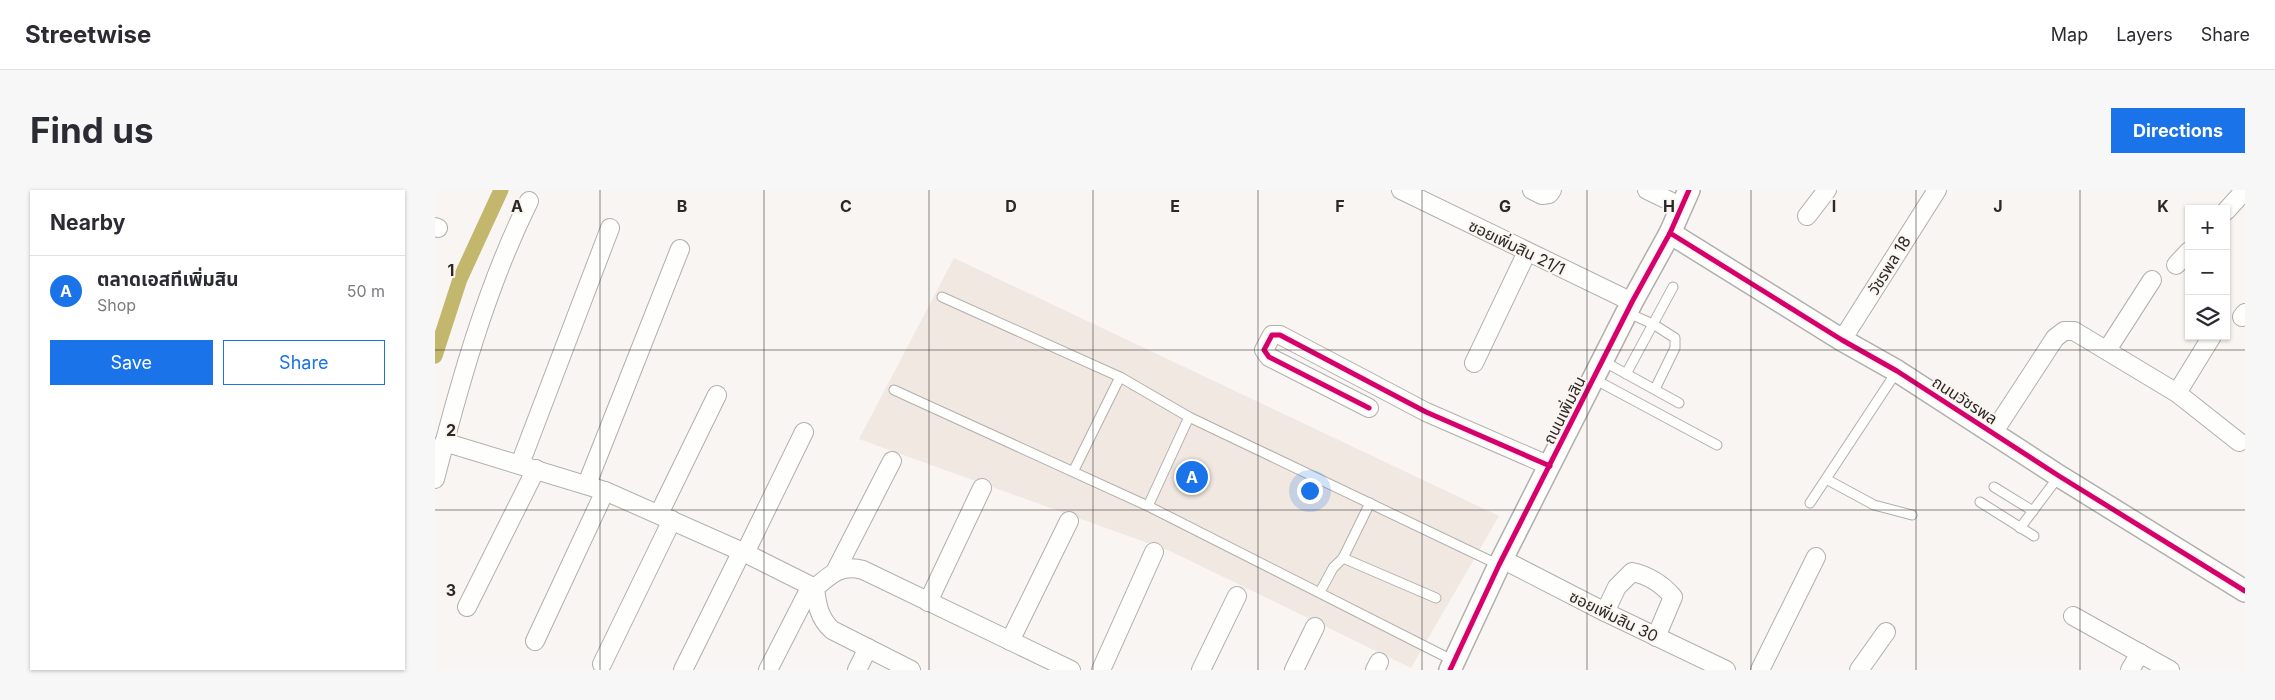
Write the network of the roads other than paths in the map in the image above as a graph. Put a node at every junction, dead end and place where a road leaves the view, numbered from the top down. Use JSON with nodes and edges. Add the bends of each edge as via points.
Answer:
{"nodes":[{"id":1,"x":1401,"y":190,"type":"edge"},
{"id":2,"x":1533,"y":190,"type":"edge"},
{"id":3,"x":1553,"y":190,"type":"edge"},
{"id":4,"x":1647,"y":190,"type":"edge"},
{"id":5,"x":1827,"y":190,"type":"edge"},
{"id":6,"x":1937,"y":190,"type":"edge"},
{"id":7,"x":2242,"y":191,"type":"edge"},
{"id":8,"x":1686,"y":199,"type":"edge"},
{"id":9,"x":529,"y":201,"type":"dead end"},
{"id":10,"x":2230,"y":206,"type":"edge"},
{"id":11,"x":1807,"y":216,"type":"dead end"},
{"id":12,"x":610,"y":228,"type":"dead end"},
{"id":13,"x":1670,"y":233,"type":"junction"},
{"id":14,"x":680,"y":249,"type":"dead end"},
{"id":15,"x":1527,"y":252,"type":"junction"},
{"id":16,"x":2185,"y":255,"type":"edge"},
{"id":17,"x":2176,"y":265,"type":"dead end"},
{"id":18,"x":2152,"y":280,"type":"dead end"},
{"id":19,"x":1673,"y":287,"type":"dead end"},
{"id":20,"x":942,"y":297,"type":"dead end"},
{"id":21,"x":1630,"y":308,"type":"junction"},
{"id":22,"x":1653,"y":324,"type":"junction"},
{"id":23,"x":1842,"y":340,"type":"junction"},
{"id":24,"x":2210,"y":340,"type":"edge"},
{"id":25,"x":2107,"y":350,"type":"junction"},
{"id":26,"x":1474,"y":364,"type":"dead end"},
{"id":27,"x":1599,"y":370,"type":"junction"},
{"id":28,"x":1897,"y":371,"type":"junction"},
{"id":29,"x":1626,"y":374,"type":"junction"},
{"id":30,"x":1120,"y":377,"type":"junction"},
{"id":31,"x":1655,"y":389,"type":"junction"},
{"id":32,"x":895,"y":390,"type":"dead end"},
{"id":33,"x":2177,"y":392,"type":"junction"},
{"id":34,"x":717,"y":395,"type":"dead end"},
{"id":35,"x":1679,"y":403,"type":"dead end"},
{"id":36,"x":1369,"y":408,"type":"dead end"},
{"id":37,"x":1189,"y":416,"type":"junction"},
{"id":38,"x":804,"y":432,"type":"dead end"},
{"id":39,"x":1993,"y":433,"type":"junction"},
{"id":40,"x":444,"y":442,"type":"junction"},
{"id":41,"x":2239,"y":442,"type":"dead end"},
{"id":42,"x":1717,"y":444,"type":"dead end"},
{"id":43,"x":892,"y":461,"type":"dead end"},
{"id":44,"x":1550,"y":466,"type":"junction"},
{"id":45,"x":528,"y":467,"type":"junction"},
{"id":46,"x":1073,"y":470,"type":"junction"},
{"id":47,"x":2059,"y":476,"type":"junction"},
{"id":48,"x":435,"y":479,"type":"edge"},
{"id":49,"x":1826,"y":479,"type":"junction"},
{"id":50,"x":587,"y":484,"type":"junction"},
{"id":51,"x":1994,"y":487,"type":"dead end"},
{"id":52,"x":982,"y":488,"type":"dead end"},
{"id":53,"x":605,"y":491,"type":"junction"},
{"id":54,"x":1980,"y":502,"type":"dead end"},
{"id":55,"x":1370,"y":503,"type":"junction"},
{"id":56,"x":1810,"y":503,"type":"dead end"},
{"id":57,"x":1147,"y":506,"type":"junction"},
{"id":58,"x":2033,"y":511,"type":"junction"},
{"id":59,"x":1912,"y":515,"type":"dead end"},
{"id":60,"x":666,"y":517,"type":"junction"},
{"id":61,"x":1069,"y":521,"type":"dead end"},
{"id":62,"x":2020,"y":528,"type":"junction"},
{"id":63,"x":2034,"y":536,"type":"dead end"},
{"id":64,"x":744,"y":552,"type":"junction"},
{"id":65,"x":1154,"y":552,"type":"dead end"},
{"id":66,"x":1816,"y":556,"type":"dead end"},
{"id":67,"x":1343,"y":558,"type":"junction"},
{"id":68,"x":1501,"y":562,"type":"junction"},
{"id":69,"x":836,"y":570,"type":"junction"},
{"id":70,"x":813,"y":587,"type":"junction"},
{"id":71,"x":2245,"y":591,"type":"edge"},
{"id":72,"x":1320,"y":592,"type":"junction"},
{"id":73,"x":1237,"y":596,"type":"dead end"},
{"id":74,"x":1436,"y":598,"type":"dead end"},
{"id":75,"x":928,"y":602,"type":"junction"},
{"id":76,"x":467,"y":608,"type":"dead end"},
{"id":77,"x":1605,"y":612,"type":"junction"},
{"id":78,"x":2073,"y":616,"type":"dead end"},
{"id":79,"x":1315,"y":627,"type":"dead end"},
{"id":80,"x":1886,"y":632,"type":"dead end"},
{"id":81,"x":1656,"y":638,"type":"junction"},
{"id":82,"x":535,"y":641,"type":"dead end"},
{"id":83,"x":1010,"y":641,"type":"junction"},
{"id":84,"x":868,"y":648,"type":"junction"},
{"id":85,"x":2140,"y":653,"type":"junction"},
{"id":86,"x":602,"y":664,"type":"dead end"},
{"id":87,"x":1454,"y":667,"type":"edge"},
{"id":88,"x":683,"y":670,"type":"edge"},
{"id":89,"x":768,"y":670,"type":"edge"},
{"id":90,"x":857,"y":670,"type":"edge"},
{"id":91,"x":911,"y":670,"type":"edge"},
{"id":92,"x":1071,"y":670,"type":"edge"},
{"id":93,"x":1101,"y":670,"type":"edge"},
{"id":94,"x":1201,"y":670,"type":"edge"},
{"id":95,"x":1294,"y":670,"type":"edge"},
{"id":96,"x":1726,"y":670,"type":"edge"},
{"id":97,"x":1760,"y":670,"type":"edge"},
{"id":98,"x":1859,"y":670,"type":"edge"},
{"id":99,"x":2130,"y":670,"type":"edge"},
{"id":100,"x":2170,"y":670,"type":"edge"}],
"edges":[{"from":1,"to":15,"type":"street","name":"ซอยเพิ่มสิน 21/1"},
{"from":2,"to":3,"type":"street","via":[[1542,195]]},
{"from":4,"to":8,"type":"street"},
{"from":5,"to":11,"type":"street"},
{"from":6,"to":23,"type":"street","name":"วัชรพล 18"},
{"from":7,"to":10,"type":"street"},
{"from":8,"to":13,"type":"street","name":"ถนนเพิ่มสิน"},
{"from":9,"to":40,"type":"street","via":[[500,266]]},
{"from":12,"to":45,"type":"street"},
{"from":13,"to":21,"type":"street","name":"ถนนเพิ่มสิน"},
{"from":13,"to":23,"type":"street","name":"ถนนวัชรพล"},
{"from":14,"to":50,"type":"street"},
{"from":15,"to":21,"type":"street","name":"ซอยเพิ่มสิน 21/1"},
{"from":15,"to":26,"type":"street"},
{"from":16,"to":17,"type":"street"},
{"from":18,"to":25,"type":"street"},
{"from":19,"to":22,"type":"lane"},
{"from":20,"to":30,"type":"lane"},
{"from":21,"to":22,"type":"lane"},
{"from":21,"to":27,"type":"street","name":"ถนนเพิ่มสิน"},
{"from":22,"to":29,"type":"lane"},
{"from":22,"to":31,"type":"lane","via":[[1672,335],[1676,342]]},
{"from":23,"to":28,"type":"street","name":"ถนนวัชรพล"},
{"from":24,"to":33,"type":"street"},
{"from":25,"to":33,"type":"street"},
{"from":25,"to":39,"type":"street","via":[[2074,331],[2064,331],[2055,338]]},
{"from":27,"to":29,"type":"lane"},
{"from":27,"to":42,"type":"lane"},
{"from":27,"to":44,"type":"street","name":"ถนนเพิ่มสิน"},
{"from":28,"to":39,"type":"street","name":"ถนนวัชรพล"},
{"from":28,"to":49,"type":"lane"},
{"from":29,"to":31,"type":"lane"},
{"from":30,"to":37,"type":"lane"},
{"from":30,"to":46,"type":"lane"},
{"from":31,"to":35,"type":"lane"},
{"from":32,"to":46,"type":"lane"},
{"from":33,"to":41,"type":"street"},
{"from":34,"to":60,"type":"street"},
{"from":36,"to":44,"type":"street","via":[[1269,357],[1265,350],[1273,335],[1280,335],[1426,412]]},
{"from":37,"to":55,"type":"lane"},
{"from":37,"to":57,"type":"lane"},
{"from":38,"to":64,"type":"street"},
{"from":39,"to":47,"type":"street","name":"ถนนวัชรพล"},
{"from":40,"to":45,"type":"street"},
{"from":40,"to":48,"type":"street"},
{"from":43,"to":69,"type":"street"},
{"from":44,"to":68,"type":"street","name":"ถนนเพิ่มสิน"},
{"from":45,"to":50,"type":"street"},
{"from":45,"to":76,"type":"street"},
{"from":46,"to":57,"type":"lane"},
{"from":47,"to":58,"type":"lane"},
{"from":47,"to":71,"type":"street","name":"ถนนวัชรพล"},
{"from":49,"to":56,"type":"lane"},
{"from":49,"to":59,"type":"lane","via":[[1874,505]]},
{"from":50,"to":53,"type":"street"},
{"from":51,"to":58,"type":"lane"},
{"from":52,"to":75,"type":"street"},
{"from":53,"to":60,"type":"street"},
{"from":53,"to":82,"type":"street"},
{"from":54,"to":62,"type":"lane"},
{"from":55,"to":67,"type":"lane"},
{"from":55,"to":68,"type":"lane"},
{"from":57,"to":72,"type":"lane"},
{"from":58,"to":62,"type":"lane"},
{"from":60,"to":64,"type":"street"},
{"from":60,"to":86,"type":"street"},
{"from":61,"to":83,"type":"street"},
{"from":62,"to":63,"type":"lane"},
{"from":64,"to":70,"type":"street"},
{"from":64,"to":88,"type":"street"},
{"from":65,"to":93,"type":"street"},
{"from":66,"to":97,"type":"street"},
{"from":67,"to":72,"type":"lane","via":[[1333,568]]},
{"from":67,"to":74,"type":"lane"},
{"from":68,"to":77,"type":"street","name":"ซอยเพิ่มสิน 30"},
{"from":68,"to":87,"type":"street","name":"ถนนเพิ่มสิน"},
{"from":69,"to":70,"type":"street"},
{"from":69,"to":75,"type":"street","via":[[852,567],[863,570]]},
{"from":70,"to":84,"type":"street","via":[[824,622],[832,630]]},
{"from":70,"to":89,"type":"street"},
{"from":72,"to":87,"type":"lane"},
{"from":73,"to":94,"type":"street"},
{"from":75,"to":83,"type":"street"},
{"from":77,"to":81,"type":"street","name":"ซอยเพิ่มสิน 30"},
{"from":77,"to":81,"type":"street","via":[[1620,584],[1632,572],[1639,573],[1661,585],[1673,597]]},
{"from":78,"to":85,"type":"street"},
{"from":79,"to":95,"type":"street"},
{"from":80,"to":98,"type":"street"},
{"from":81,"to":96,"type":"street","name":"ซอยเพิ่มสิน 30"},
{"from":83,"to":92,"type":"street"},
{"from":84,"to":90,"type":"street"},
{"from":84,"to":91,"type":"street"},
{"from":85,"to":99,"type":"street"},
{"from":85,"to":100,"type":"street"}]}
